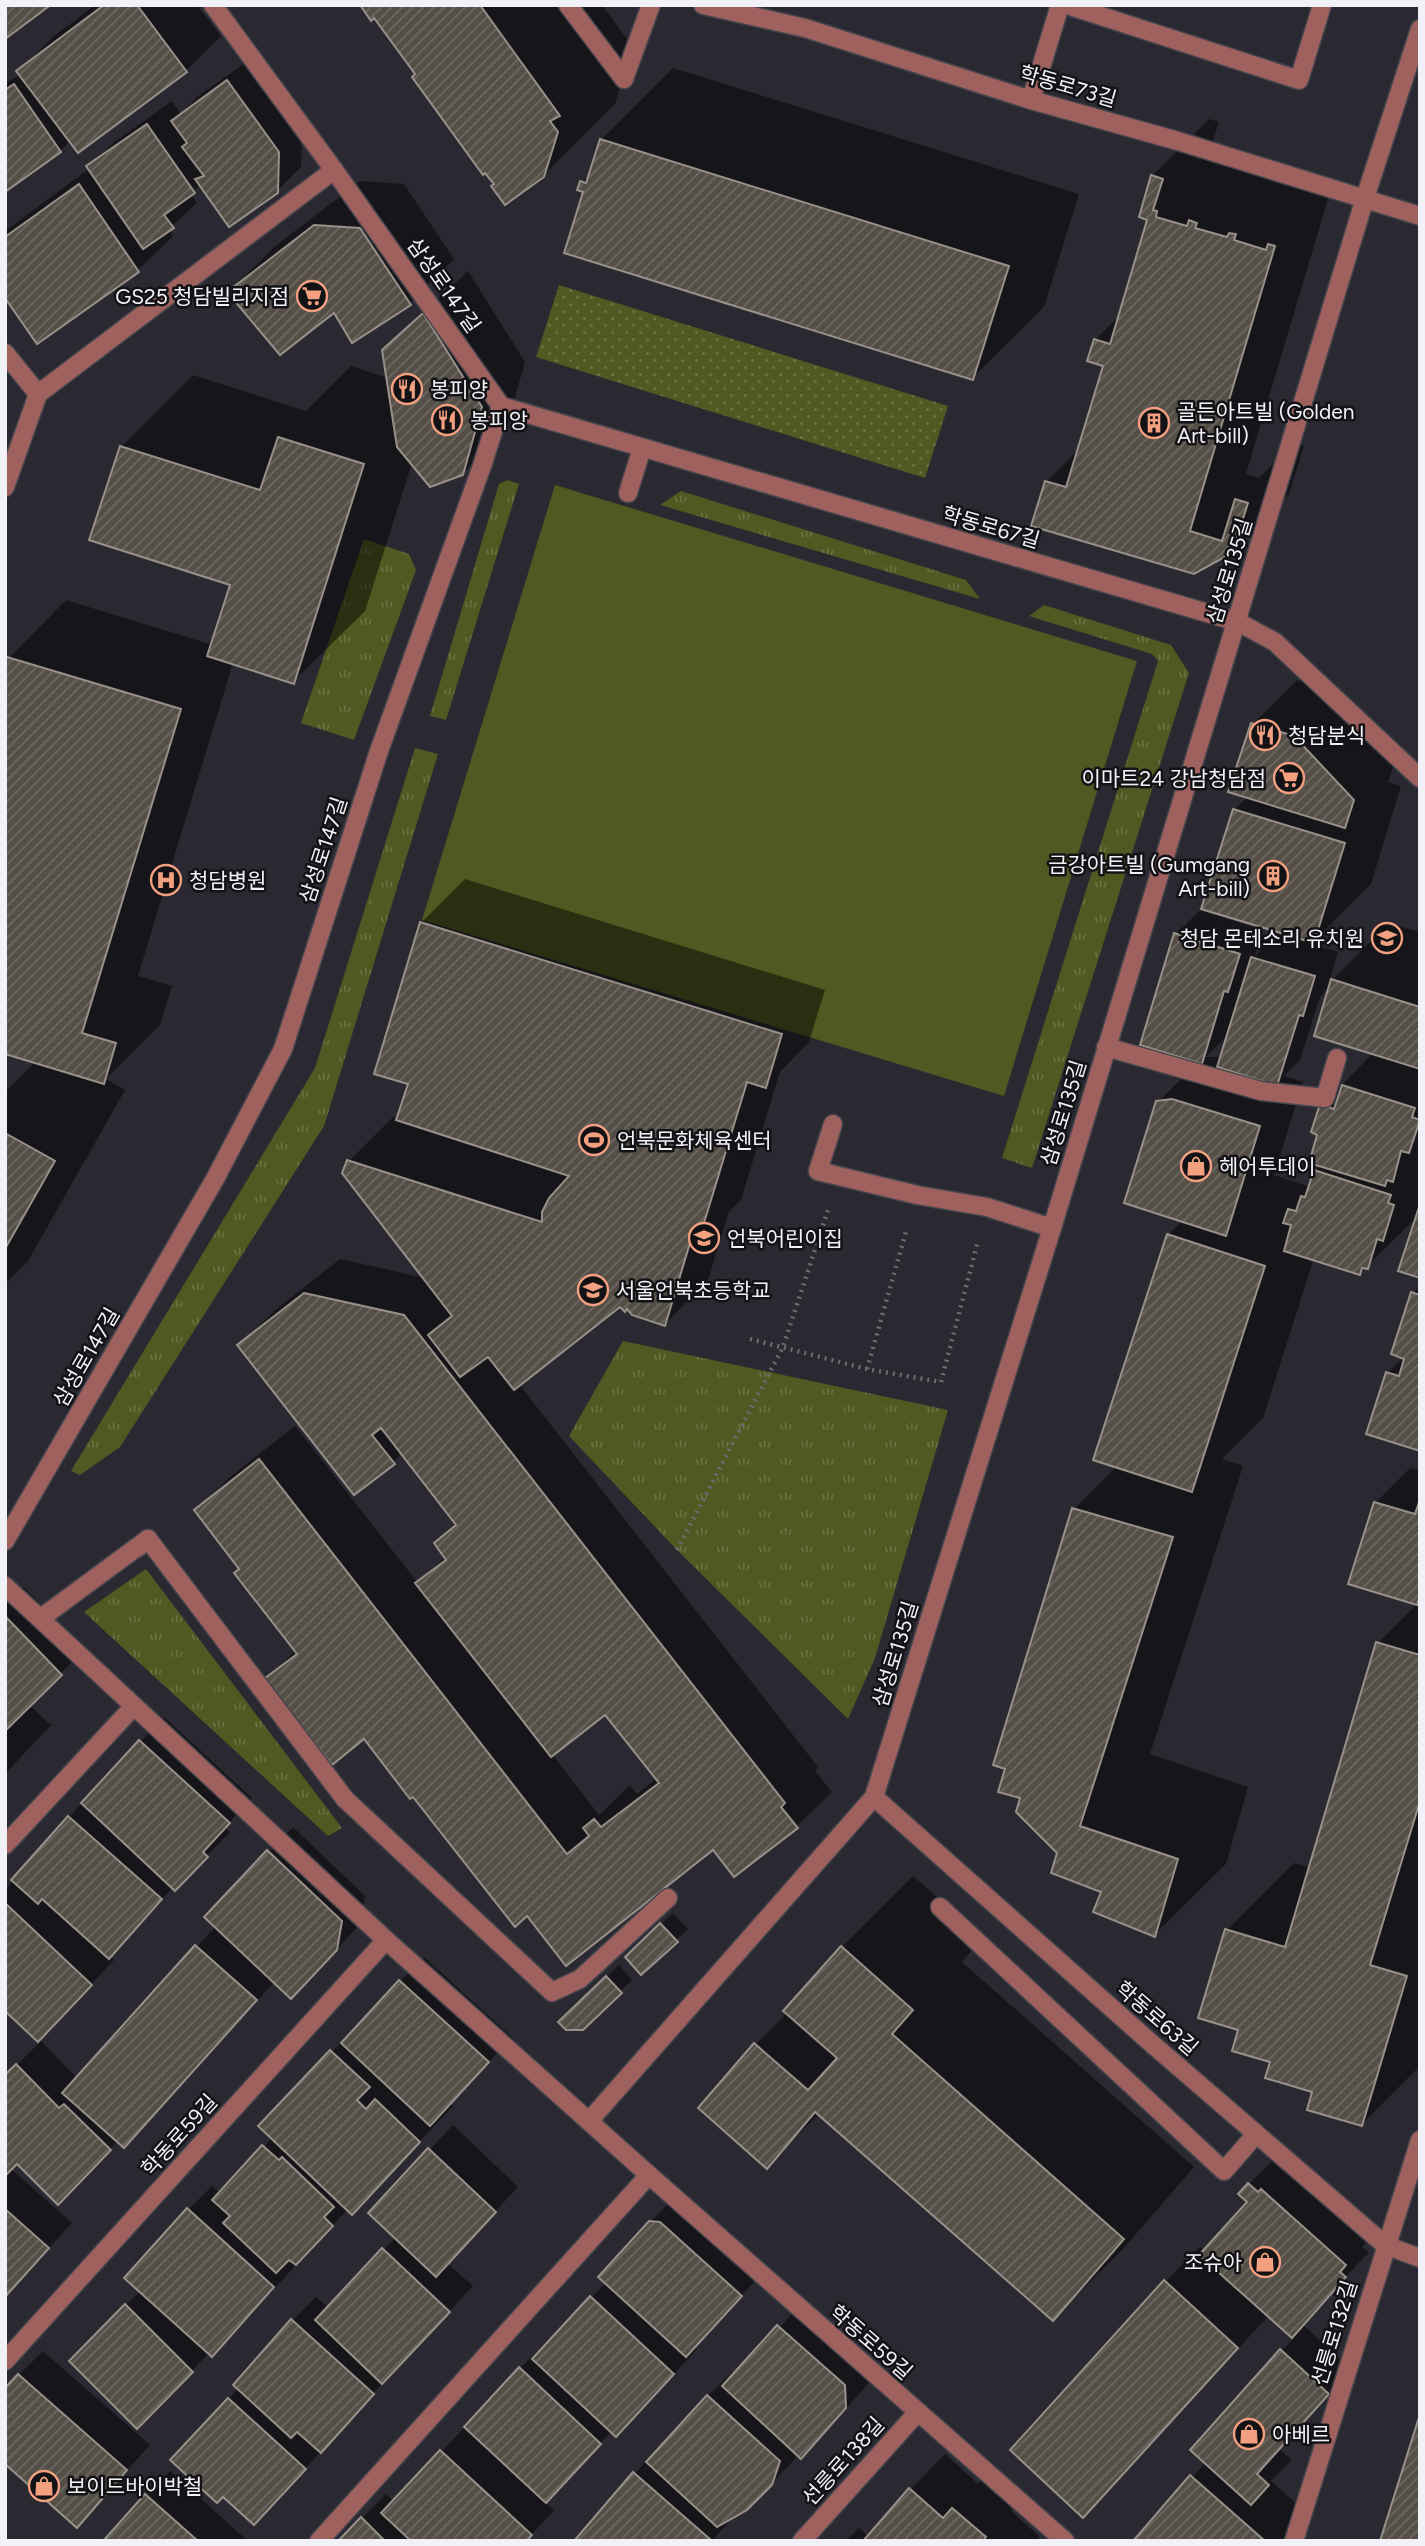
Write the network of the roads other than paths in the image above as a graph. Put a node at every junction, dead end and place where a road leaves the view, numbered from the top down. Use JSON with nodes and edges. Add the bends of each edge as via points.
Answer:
{"nodes":[{"id":1,"x":213,"y":5,"type":"edge"},
{"id":2,"x":568,"y":5,"type":"edge"},
{"id":3,"x":651,"y":5,"type":"edge"},
{"id":4,"x":704,"y":5,"type":"edge"},
{"id":5,"x":1060,"y":5,"type":"edge"},
{"id":6,"x":1068,"y":5,"type":"edge"},
{"id":7,"x":1322,"y":5,"type":"edge"},
{"id":8,"x":1420,"y":29,"type":"edge"},
{"id":9,"x":1031,"y":100,"type":"junction"},
{"id":10,"x":334,"y":170,"type":"junction"},
{"id":11,"x":1365,"y":198,"type":"junction"},
{"id":12,"x":1420,"y":216,"type":"edge"},
{"id":13,"x":5,"y":353,"type":"edge"},
{"id":14,"x":38,"y":394,"type":"junction"},
{"id":15,"x":501,"y":406,"type":"junction"},
{"id":16,"x":642,"y":449,"type":"junction"},
{"id":17,"x":5,"y":486,"type":"edge"},
{"id":18,"x":628,"y":493,"type":"dead end"},
{"id":19,"x":1238,"y":622,"type":"junction"},
{"id":20,"x":1420,"y":778,"type":"edge"},
{"id":21,"x":1107,"y":1047,"type":"junction"},
{"id":22,"x":1337,"y":1058,"type":"dead end"},
{"id":23,"x":833,"y":1124,"type":"dead end"},
{"id":24,"x":818,"y":1171,"type":"junction"},
{"id":25,"x":1052,"y":1228,"type":"junction"},
{"id":26,"x":5,"y":1541,"type":"edge"},
{"id":27,"x":5,"y":1586,"type":"edge"},
{"id":28,"x":41,"y":1618,"type":"junction"},
{"id":29,"x":134,"y":1706,"type":"junction"},
{"id":30,"x":874,"y":1797,"type":"junction"},
{"id":31,"x":5,"y":1845,"type":"edge"},
{"id":32,"x":668,"y":1898,"type":"dead end"},
{"id":33,"x":940,"y":1907,"type":"dead end"},
{"id":34,"x":386,"y":1940,"type":"junction"},
{"id":35,"x":590,"y":2120,"type":"junction"},
{"id":36,"x":1256,"y":2134,"type":"junction"},
{"id":37,"x":1420,"y":2140,"type":"edge"},
{"id":38,"x":649,"y":2175,"type":"junction"},
{"id":39,"x":1385,"y":2245,"type":"junction"},
{"id":40,"x":1420,"y":2258,"type":"edge"},
{"id":41,"x":5,"y":2361,"type":"edge"},
{"id":42,"x":917,"y":2413,"type":"junction"},
{"id":43,"x":319,"y":2541,"type":"edge"},
{"id":44,"x":802,"y":2541,"type":"edge"},
{"id":45,"x":1065,"y":2541,"type":"edge"},
{"id":46,"x":1294,"y":2541,"type":"edge"}],
"edges":[{"from":1,"to":10,"type":"street","name":"삼성로147길"},
{"from":2,"to":3,"type":"street","via":[[624,79]]},
{"from":4,"to":9,"type":"street","name":"학동로73길","via":[[805,27]]},
{"from":5,"to":9,"type":"street"},
{"from":6,"to":7,"type":"street","via":[[1299,79]]},
{"from":8,"to":11,"type":"street","name":"삼성로135길"},
{"from":9,"to":11,"type":"street","name":"학동로73길"},
{"from":10,"to":14,"type":"street"},
{"from":10,"to":15,"type":"street","name":"삼성로147길"},
{"from":11,"to":12,"type":"street","name":"학동로73길"},
{"from":11,"to":19,"type":"street","name":"삼성로135길"},
{"from":13,"to":14,"type":"street"},
{"from":14,"to":17,"type":"street"},
{"from":15,"to":16,"type":"street","name":"학동로67길"},
{"from":15,"to":26,"type":"street","name":"삼성로147길","via":[[379,751],[283,1049],[215,1179]]},
{"from":16,"to":18,"type":"street"},
{"from":16,"to":19,"type":"street","name":"학동로67길"},
{"from":19,"to":20,"type":"street","name":"학동로67길","via":[[1275,642]]},
{"from":19,"to":21,"type":"street","name":"삼성로135길"},
{"from":21,"to":22,"type":"street","via":[[1261,1091],[1325,1098]]},
{"from":21,"to":25,"type":"street","name":"삼성로135길"},
{"from":23,"to":24,"type":"street"},
{"from":24,"to":25,"type":"street"},
{"from":24,"to":25,"type":"street","via":[[987,1207]]},
{"from":25,"to":30,"type":"street","name":"삼성로135길"},
{"from":27,"to":28,"type":"street","name":"학동로59길"},
{"from":28,"to":29,"type":"street","name":"학동로59길"},
{"from":28,"to":32,"type":"street","via":[[148,1539],[345,1799],[552,1992],[580,1979]]},
{"from":29,"to":31,"type":"street"},
{"from":29,"to":34,"type":"street","name":"학동로59길"},
{"from":30,"to":35,"type":"street","name":"삼성로135길"},
{"from":30,"to":36,"type":"street","name":"학동로63길"},
{"from":33,"to":36,"type":"street","via":[[1224,2171]]},
{"from":34,"to":35,"type":"street","name":"학동로59길"},
{"from":34,"to":41,"type":"street","name":"학동로59길"},
{"from":35,"to":38,"type":"street","name":"학동로59길"},
{"from":36,"to":39,"type":"street","name":"학동로63길"},
{"from":37,"to":39,"type":"street","name":"선릉로132길"},
{"from":38,"to":42,"type":"street","name":"학동로59길"},
{"from":38,"to":43,"type":"street"},
{"from":39,"to":40,"type":"street","name":"학동로63길"},
{"from":39,"to":46,"type":"street","name":"선릉로132길"},
{"from":42,"to":44,"type":"street","name":"선릉로138길"},
{"from":42,"to":45,"type":"street","name":"학동로59길"}]}
